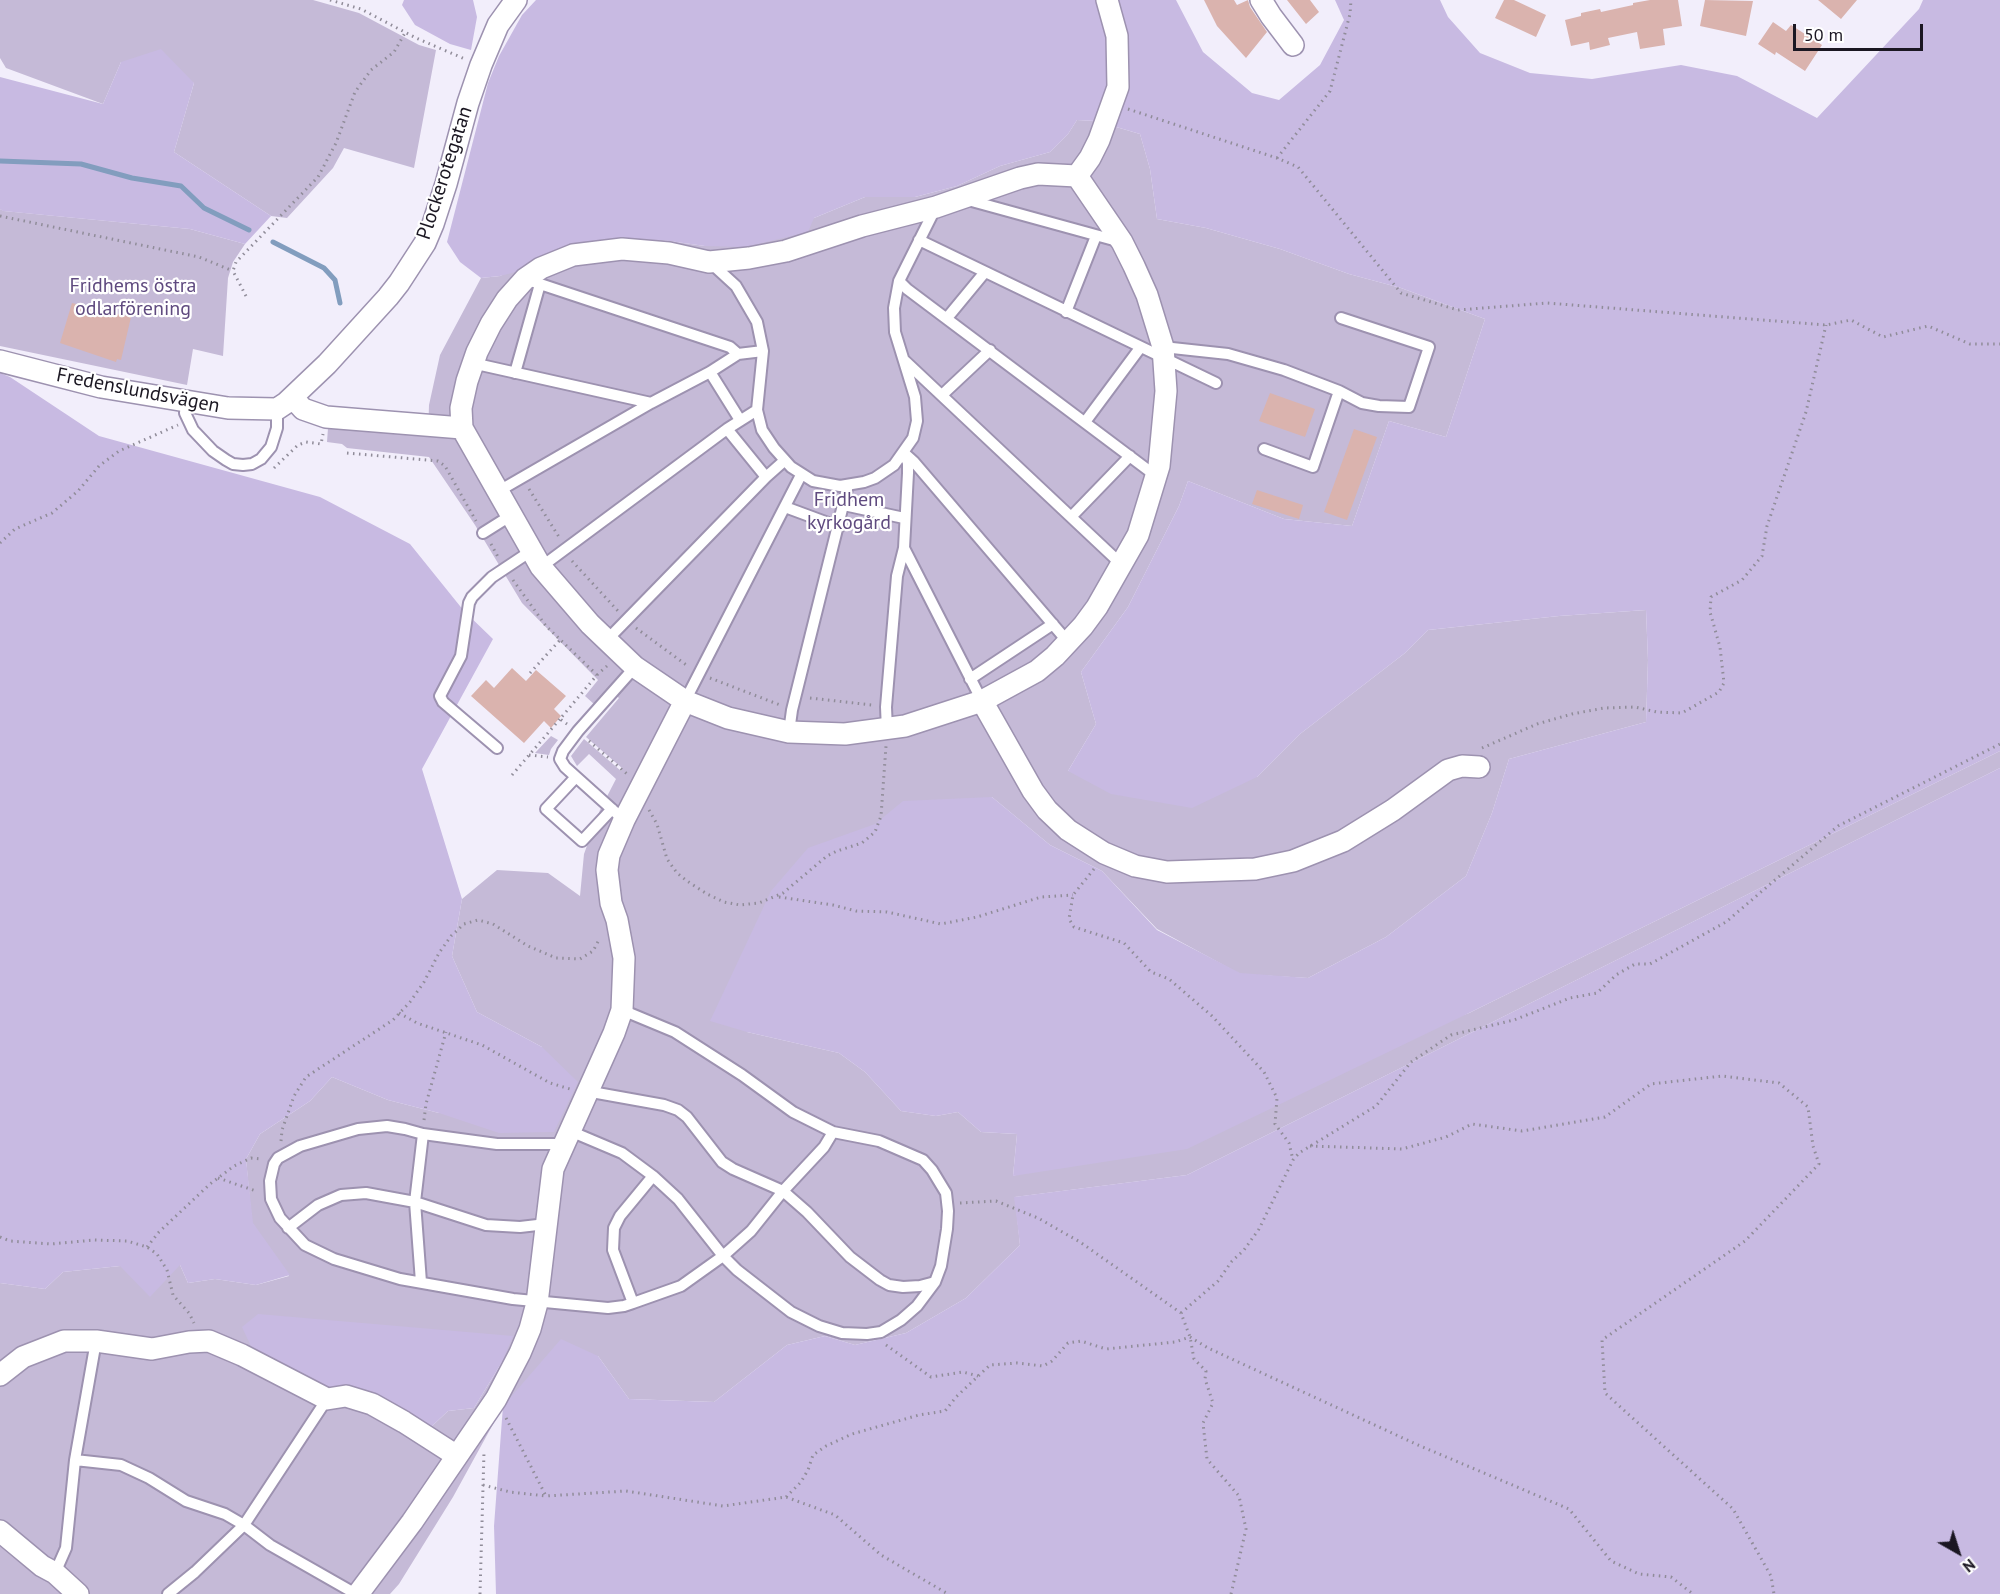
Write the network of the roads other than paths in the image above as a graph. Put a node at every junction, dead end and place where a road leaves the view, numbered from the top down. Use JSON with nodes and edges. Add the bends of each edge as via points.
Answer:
{"nodes":[{"id":1,"x":516,"y":0,"type":"edge"},
{"id":2,"x":1107,"y":0,"type":"edge"},
{"id":3,"x":1261,"y":0,"type":"edge"},
{"id":4,"x":1293,"y":45,"type":"dead end"},
{"id":5,"x":1077,"y":176,"type":"junction"},
{"id":6,"x":962,"y":198,"type":"junction"},
{"id":7,"x":936,"y":207,"type":"junction"},
{"id":8,"x":1096,"y":236,"type":"junction"},
{"id":9,"x":919,"y":240,"type":"junction"},
{"id":10,"x":1122,"y":242,"type":"junction"},
{"id":11,"x":709,"y":262,"type":"junction"},
{"id":12,"x":985,"y":272,"type":"junction"},
{"id":13,"x":533,"y":281,"type":"junction"},
{"id":14,"x":899,"y":281,"type":"junction"},
{"id":15,"x":1066,"y":312,"type":"junction"},
{"id":16,"x":947,"y":318,"type":"junction"},
{"id":17,"x":1341,"y":318,"type":"dead end"},
{"id":18,"x":1140,"y":348,"type":"junction"},
{"id":19,"x":990,"y":350,"type":"junction"},
{"id":20,"x":764,"y":351,"type":"junction"},
{"id":21,"x":1163,"y":353,"type":"junction"},
{"id":22,"x":738,"y":354,"type":"junction"},
{"id":23,"x":902,"y":359,"type":"junction"},
{"id":24,"x":0,"y":361,"type":"edge"},
{"id":25,"x":472,"y":363,"type":"junction"},
{"id":26,"x":710,"y":372,"type":"junction"},
{"id":27,"x":515,"y":373,"type":"junction"},
{"id":28,"x":1216,"y":383,"type":"dead end"},
{"id":29,"x":1339,"y":391,"type":"junction"},
{"id":30,"x":942,"y":395,"type":"junction"},
{"id":31,"x":285,"y":403,"type":"junction"},
{"id":32,"x":651,"y":403,"type":"junction"},
{"id":33,"x":758,"y":410,"type":"junction"},
{"id":34,"x":187,"y":411,"type":"junction"},
{"id":35,"x":740,"y":420,"type":"junction"},
{"id":36,"x":1085,"y":422,"type":"junction"},
{"id":37,"x":462,"y":428,"type":"junction"},
{"id":38,"x":727,"y":429,"type":"junction"},
{"id":39,"x":1264,"y":449,"type":"dead end"},
{"id":40,"x":904,"y":453,"type":"junction"},
{"id":41,"x":1130,"y":456,"type":"junction"},
{"id":42,"x":784,"y":461,"type":"junction"},
{"id":43,"x":801,"y":475,"type":"junction"},
{"id":44,"x":1156,"y":476,"type":"junction"},
{"id":45,"x":766,"y":477,"type":"junction"},
{"id":46,"x":848,"y":485,"type":"junction"},
{"id":47,"x":497,"y":492,"type":"junction"},
{"id":48,"x":844,"y":505,"type":"junction"},
{"id":49,"x":785,"y":507,"type":"junction"},
{"id":50,"x":510,"y":516,"type":"junction"},
{"id":51,"x":1071,"y":517,"type":"junction"},
{"id":52,"x":904,"y":518,"type":"junction"},
{"id":53,"x":839,"y":527,"type":"junction"},
{"id":54,"x":483,"y":532,"type":"road end"},
{"id":55,"x":904,"y":548,"type":"junction"},
{"id":56,"x":536,"y":559,"type":"junction"},
{"id":57,"x":1121,"y":564,"type":"junction"},
{"id":58,"x":1053,"y":624,"type":"junction"},
{"id":59,"x":607,"y":640,"type":"junction"},
{"id":60,"x":1068,"y":642,"type":"junction"},
{"id":61,"x":635,"y":667,"type":"junction"},
{"id":62,"x":970,"y":679,"type":"junction"},
{"id":63,"x":685,"y":700,"type":"junction"},
{"id":64,"x":982,"y":700,"type":"junction"},
{"id":65,"x":887,"y":730,"type":"junction"},
{"id":66,"x":789,"y":732,"type":"junction"},
{"id":67,"x":497,"y":748,"type":"dead end"},
{"id":68,"x":1471,"y":767,"type":"road end"},
{"id":69,"x":576,"y":777,"type":"junction"},
{"id":70,"x":618,"y":814,"type":"junction"},
{"id":71,"x":622,"y":1010,"type":"junction"},
{"id":72,"x":586,"y":1091,"type":"junction"},
{"id":73,"x":833,"y":1132,"type":"junction"},
{"id":74,"x":423,"y":1134,"type":"junction"},
{"id":75,"x":566,"y":1137,"type":"junction"},
{"id":76,"x":653,"y":1176,"type":"junction"},
{"id":77,"x":783,"y":1191,"type":"junction"},
{"id":78,"x":415,"y":1202,"type":"junction"},
{"id":79,"x":546,"y":1224,"type":"junction"},
{"id":80,"x":288,"y":1228,"type":"junction"},
{"id":81,"x":723,"y":1256,"type":"junction"},
{"id":82,"x":421,"y":1282,"type":"junction"},
{"id":83,"x":935,"y":1282,"type":"junction"},
{"id":84,"x":537,"y":1303,"type":"junction"},
{"id":85,"x":633,"y":1303,"type":"junction"},
{"id":86,"x":96,"y":1341,"type":"junction"},
{"id":87,"x":0,"y":1375,"type":"edge"},
{"id":88,"x":327,"y":1400,"type":"junction"},
{"id":89,"x":457,"y":1456,"type":"junction"},
{"id":90,"x":75,"y":1460,"type":"junction"},
{"id":91,"x":244,"y":1526,"type":"junction"},
{"id":92,"x":0,"y":1531,"type":"edge"},
{"id":93,"x":55,"y":1573,"type":"junction"},
{"id":94,"x":78,"y":1594,"type":"edge"},
{"id":95,"x":168,"y":1594,"type":"edge"},
{"id":96,"x":357,"y":1594,"type":"edge"}],
"edges":[{"from":1,"to":31,"type":"street","name":"Plockerotegatan","via":[[498,26],[481,65],[424,243],[388,297]]},
{"from":2,"to":5,"type":"street","via":[[1117,36],[1118,87],[1099,140]]},
{"from":3,"to":4,"type":"street"},
{"from":5,"to":6,"type":"street","via":[[1038,174]]},
{"from":5,"to":10,"type":"street"},
{"from":6,"to":7,"type":"street"},
{"from":6,"to":8,"type":"lane"},
{"from":7,"to":9,"type":"lane"},
{"from":7,"to":11,"type":"street","via":[[786,251]]},
{"from":8,"to":10,"type":"lane"},
{"from":8,"to":15,"type":"lane"},
{"from":9,"to":12,"type":"lane"},
{"from":9,"to":14,"type":"lane"},
{"from":10,"to":21,"type":"street","via":[[1147,294]]},
{"from":11,"to":13,"type":"street","via":[[669,253],[597,251],[573,255],[541,268]]},
{"from":11,"to":20,"type":"lane","via":[[745,298],[757,322]]},
{"from":12,"to":15,"type":"lane"},
{"from":12,"to":16,"type":"lane"},
{"from":13,"to":22,"type":"lane","via":[[730,347]]},
{"from":13,"to":25,"type":"street","via":[[501,308]]},
{"from":13,"to":27,"type":"lane"},
{"from":14,"to":16,"type":"lane"},
{"from":14,"to":23,"type":"lane","via":[[894,309]]},
{"from":15,"to":18,"type":"lane"},
{"from":16,"to":19,"type":"lane"},
{"from":17,"to":29,"type":"lane","via":[[1429,347],[1409,407],[1362,403]]},
{"from":18,"to":21,"type":"lane"},
{"from":18,"to":36,"type":"lane"},
{"from":19,"to":30,"type":"lane"},
{"from":19,"to":36,"type":"lane"},
{"from":20,"to":22,"type":"lane"},
{"from":20,"to":33,"type":"lane"},
{"from":21,"to":28,"type":"lane"},
{"from":21,"to":29,"type":"lane","via":[[1228,354]]},
{"from":21,"to":44,"type":"street","via":[[1166,391]]},
{"from":22,"to":26,"type":"lane"},
{"from":23,"to":30,"type":"lane"},
{"from":23,"to":40,"type":"lane","via":[[915,397],[917,421]]},
{"from":24,"to":34,"type":"street","name":"Fredenslundsvägen"},
{"from":25,"to":27,"type":"lane"},
{"from":25,"to":37,"type":"street","via":[[461,408]]},
{"from":26,"to":32,"type":"lane"},
{"from":26,"to":35,"type":"lane"},
{"from":27,"to":32,"type":"lane"},
{"from":29,"to":39,"type":"lane","via":[[1313,467]]},
{"from":30,"to":51,"type":"lane"},
{"from":31,"to":34,"type":"street","name":"Fredenslundsvägen"},
{"from":31,"to":34,"type":"lane","via":[[271,447],[261,459],[243,465],[233,464],[213,451],[193,430]]},
{"from":31,"to":37,"type":"street","via":[[326,417]]},
{"from":32,"to":47,"type":"lane"},
{"from":33,"to":35,"type":"lane"},
{"from":33,"to":42,"type":"lane","via":[[762,430]]},
{"from":35,"to":38,"type":"lane"},
{"from":36,"to":41,"type":"lane"},
{"from":37,"to":47,"type":"street"},
{"from":38,"to":45,"type":"lane"},
{"from":38,"to":56,"type":"lane","via":[[564,549]]},
{"from":40,"to":46,"type":"lane","via":[[875,478]]},
{"from":40,"to":52,"type":"lane","via":[[908,473]]},
{"from":40,"to":58,"type":"lane"},
{"from":41,"to":44,"type":"lane"},
{"from":41,"to":51,"type":"lane"},
{"from":42,"to":43,"type":"lane"},
{"from":42,"to":45,"type":"lane"},
{"from":43,"to":46,"type":"lane","via":[[828,485]]},
{"from":43,"to":49,"type":"lane"},
{"from":44,"to":57,"type":"street","via":[[1138,535]]},
{"from":45,"to":59,"type":"lane"},
{"from":46,"to":48,"type":"lane"},
{"from":47,"to":50,"type":"street"},
{"from":48,"to":52,"type":"lane"},
{"from":48,"to":53,"type":"lane"},
{"from":49,"to":53,"type":"lane"},
{"from":49,"to":63,"type":"lane"},
{"from":50,"to":54,"type":"lane"},
{"from":50,"to":56,"type":"street"},
{"from":51,"to":57,"type":"lane"},
{"from":52,"to":55,"type":"lane"},
{"from":53,"to":66,"type":"lane"},
{"from":55,"to":62,"type":"lane"},
{"from":55,"to":65,"type":"lane","via":[[897,576]]},
{"from":56,"to":59,"type":"street"},
{"from":56,"to":67,"type":"lane","via":[[505,568],[483,584],[469,603],[461,656],[440,696]]},
{"from":57,"to":60,"type":"street","via":[[1097,607]]},
{"from":58,"to":60,"type":"lane"},
{"from":58,"to":62,"type":"lane"},
{"from":59,"to":61,"type":"street"},
{"from":60,"to":64,"type":"street","via":[[1037,670]]},
{"from":61,"to":63,"type":"street"},
{"from":61,"to":69,"type":"lane","via":[[563,751],[560,759]]},
{"from":62,"to":64,"type":"lane"},
{"from":63,"to":66,"type":"street","via":[[728,718]]},
{"from":63,"to":70,"type":"street","via":[[642,787]]},
{"from":64,"to":65,"type":"street"},
{"from":64,"to":68,"type":"street","via":[[1027,781],[1047,810],[1068,830],[1104,853],[1135,866],[1167,872],[1276,865],[1334,846],[1444,772]]},
{"from":65,"to":66,"type":"street","via":[[845,734]]},
{"from":69,"to":70,"type":"lane"},
{"from":69,"to":70,"type":"lane","via":[[546,809],[582,841]]},
{"from":70,"to":71,"type":"street","via":[[607,870],[624,958]]},
{"from":71,"to":72,"type":"street"},
{"from":71,"to":73,"type":"lane","via":[[675,1032],[793,1112]]},
{"from":72,"to":75,"type":"street"},
{"from":72,"to":77,"type":"lane","via":[[678,1110],[722,1162]]},
{"from":73,"to":77,"type":"lane"},
{"from":73,"to":83,"type":"lane","via":[[879,1141],[922,1160],[932,1170],[947,1203],[947,1229]]},
{"from":74,"to":75,"type":"lane","via":[[497,1144]]},
{"from":74,"to":78,"type":"lane"},
{"from":74,"to":80,"type":"lane","via":[[387,1126],[358,1129],[300,1146],[278,1157],[270,1193],[274,1208]]},
{"from":75,"to":76,"type":"lane","via":[[622,1153]]},
{"from":75,"to":79,"type":"street","via":[[553,1169]]},
{"from":76,"to":81,"type":"lane","via":[[678,1199]]},
{"from":76,"to":85,"type":"lane","via":[[616,1221],[612,1238],[614,1257]]},
{"from":77,"to":81,"type":"lane","via":[[751,1231]]},
{"from":77,"to":83,"type":"lane","via":[[850,1257],[880,1280],[903,1287]]},
{"from":78,"to":79,"type":"lane","via":[[486,1225]]},
{"from":78,"to":80,"type":"lane","via":[[366,1192],[342,1195],[318,1205]]},
{"from":78,"to":82,"type":"lane"},
{"from":79,"to":84,"type":"street"},
{"from":80,"to":82,"type":"lane","via":[[305,1245],[324,1255],[377,1273]]},
{"from":81,"to":83,"type":"lane","via":[[769,1297],[808,1321],[842,1333],[874,1334],[886,1329],[924,1299]]},
{"from":81,"to":85,"type":"lane","via":[[681,1286]]},
{"from":82,"to":84,"type":"lane"},
{"from":84,"to":85,"type":"lane","via":[[608,1308]]},
{"from":84,"to":89,"type":"street","via":[[520,1353],[496,1399]]},
{"from":86,"to":87,"type":"street","via":[[58,1342],[23,1358]]},
{"from":86,"to":88,"type":"street","via":[[152,1349],[209,1341]]},
{"from":86,"to":90,"type":"lane"},
{"from":88,"to":89,"type":"street","via":[[345,1396],[372,1404]]},
{"from":88,"to":91,"type":"lane"},
{"from":89,"to":96,"type":"street"},
{"from":90,"to":91,"type":"lane","via":[[121,1465],[186,1501],[225,1514]]},
{"from":90,"to":93,"type":"lane","via":[[66,1548]]},
{"from":91,"to":95,"type":"lane"},
{"from":91,"to":96,"type":"lane"},
{"from":92,"to":93,"type":"street"},
{"from":93,"to":94,"type":"street"}]}
